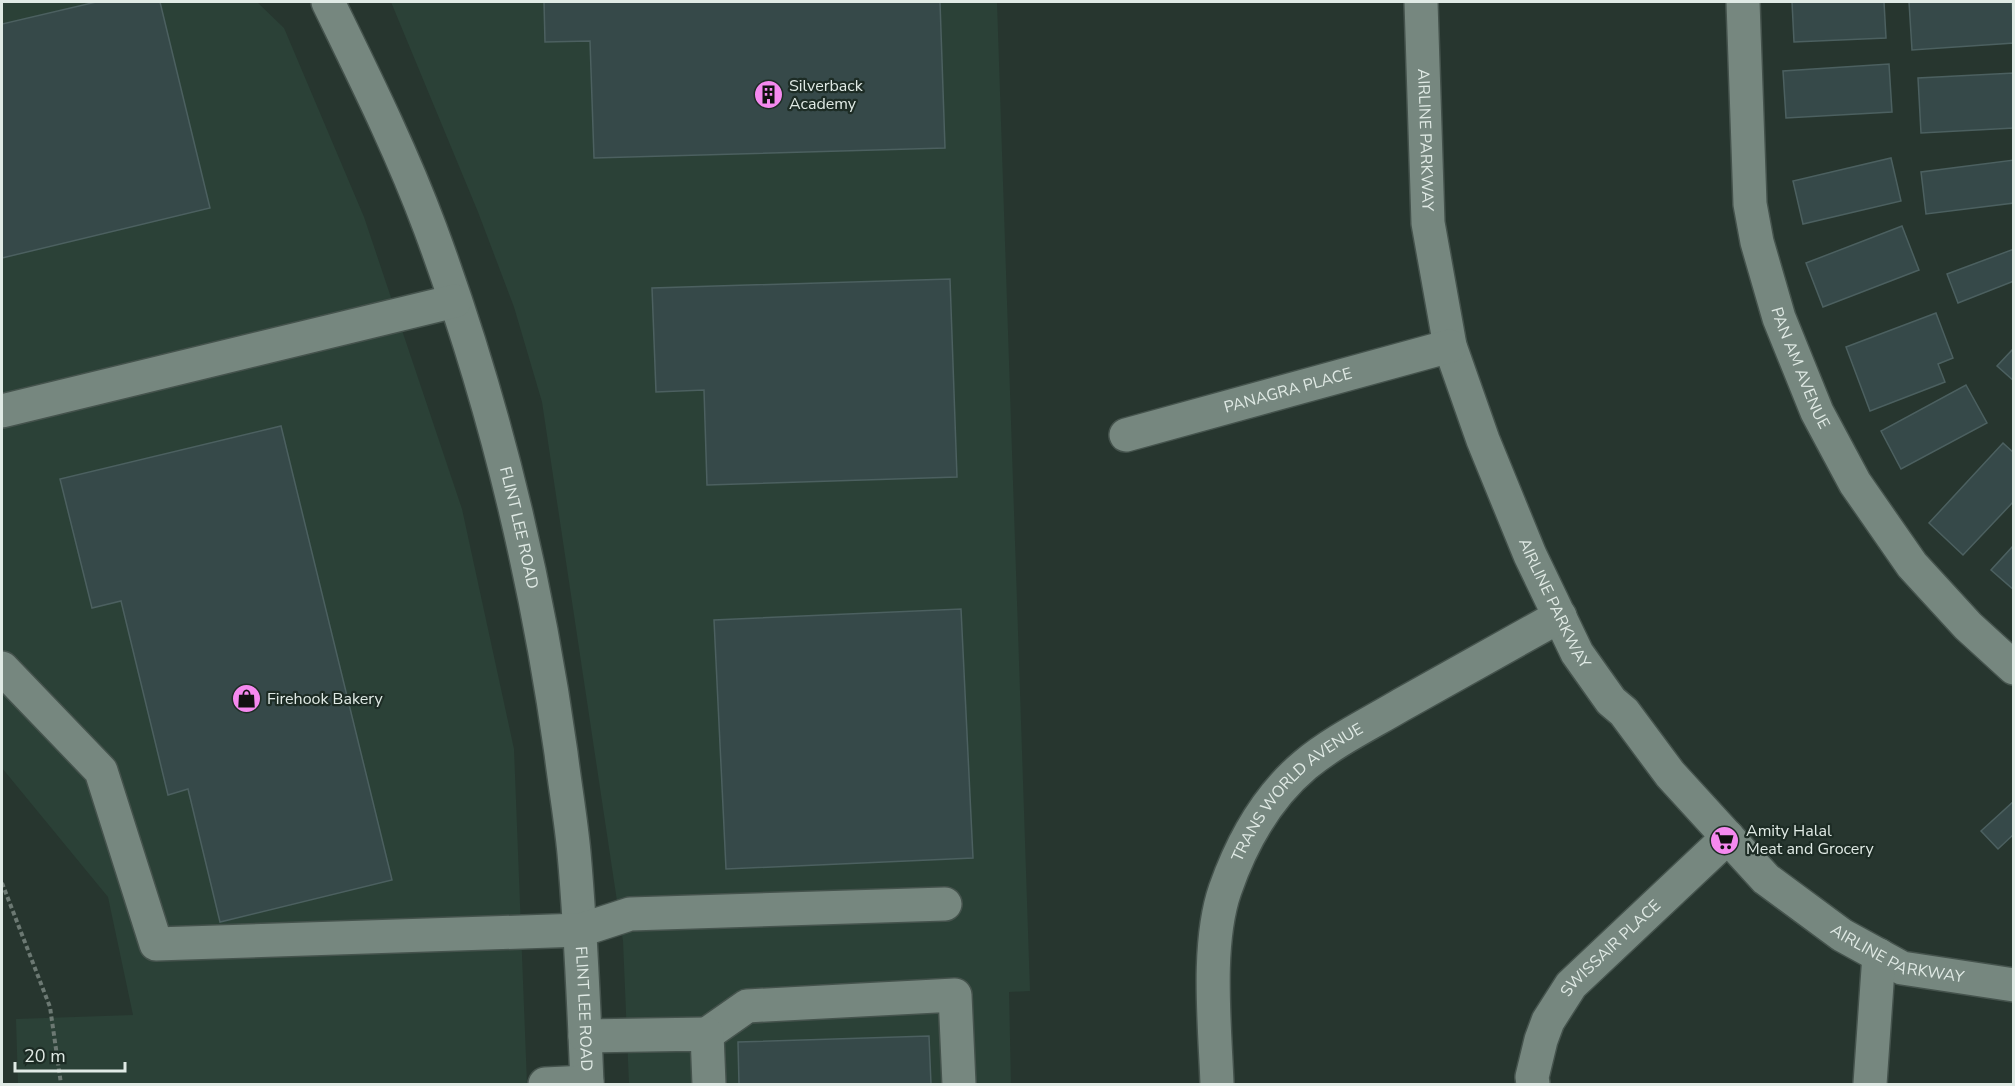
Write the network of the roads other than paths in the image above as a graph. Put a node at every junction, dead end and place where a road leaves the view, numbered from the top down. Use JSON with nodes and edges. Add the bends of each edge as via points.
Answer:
{"nodes":[{"id":1,"x":328,"y":2,"type":"edge"},
{"id":2,"x":1420,"y":2,"type":"edge"},
{"id":3,"x":1743,"y":2,"type":"edge"},
{"id":4,"x":455,"y":301,"type":"junction"},
{"id":5,"x":1450,"y":346,"type":"junction"},
{"id":6,"x":2,"y":411,"type":"edge"},
{"id":7,"x":1126,"y":435,"type":"dead end"},
{"id":8,"x":1560,"y":616,"type":"junction"},
{"id":9,"x":2013,"y":668,"type":"edge"},
{"id":10,"x":2,"y":669,"type":"edge"},
{"id":11,"x":1728,"y":837,"type":"junction"},
{"id":12,"x":945,"y":904,"type":"dead end"},
{"id":13,"x":581,"y":930,"type":"junction"},
{"id":14,"x":1879,"y":955,"type":"junction"},
{"id":15,"x":2013,"y":985,"type":"edge"},
{"id":16,"x":708,"y":1034,"type":"junction"},
{"id":17,"x":585,"y":1036,"type":"junction"},
{"id":18,"x":587,"y":1083,"type":"edge"},
{"id":19,"x":545,"y":1084,"type":"edge"},
{"id":20,"x":709,"y":1084,"type":"edge"},
{"id":21,"x":959,"y":1084,"type":"edge"},
{"id":22,"x":1217,"y":1084,"type":"edge"},
{"id":23,"x":1533,"y":1084,"type":"edge"},
{"id":24,"x":1870,"y":1084,"type":"edge"}],
"edges":[{"from":1,"to":4,"type":"street","name":"FLINT LEE ROAD","via":[[395,141]]},
{"from":2,"to":5,"type":"street","name":"AIRLINE PARKWAY","via":[[1428,222]]},
{"from":3,"to":9,"type":"street","name":"PAN AM AVENUE","via":[[1750,204],[1755,233],[1779,318],[1817,412],[1855,483],[1912,565]]},
{"from":4,"to":6,"type":"street"},
{"from":4,"to":13,"type":"street","name":"FLINT LEE ROAD","via":[[502,457],[532,579],[574,850]]},
{"from":5,"to":7,"type":"street","name":"PANAGRA PLACE"},
{"from":5,"to":8,"type":"street","name":"AIRLINE PARKWAY","via":[[1483,440],[1530,555]]},
{"from":8,"to":11,"type":"street","name":"AIRLINE PARKWAY","via":[[1577,653],[1611,701]]},
{"from":8,"to":22,"type":"street","name":"TRANS WORLD AVENUE","via":[[1340,740],[1305,765],[1274,797],[1250,833],[1224,891],[1213,973]]},
{"from":10,"to":13,"type":"street","via":[[101,771],[156,944]]},
{"from":11,"to":14,"type":"street","name":"AIRLINE PARKWAY","via":[[1766,879],[1842,935]]},
{"from":11,"to":23,"type":"street","name":"SWISSAIR PLACE","via":[[1571,985],[1548,1021]]},
{"from":12,"to":13,"type":"street","via":[[630,914]]},
{"from":13,"to":17,"type":"street","name":"FLINT LEE ROAD"},
{"from":14,"to":15,"type":"street","name":"AIRLINE PARKWAY","via":[[1902,968]]},
{"from":14,"to":24,"type":"street"},
{"from":16,"to":17,"type":"street"},
{"from":16,"to":20,"type":"street"},
{"from":16,"to":21,"type":"street","via":[[747,1006],[956,995]]},
{"from":17,"to":18,"type":"street","name":"FLINT LEE ROAD"},
{"from":18,"to":19,"type":"street"}]}
